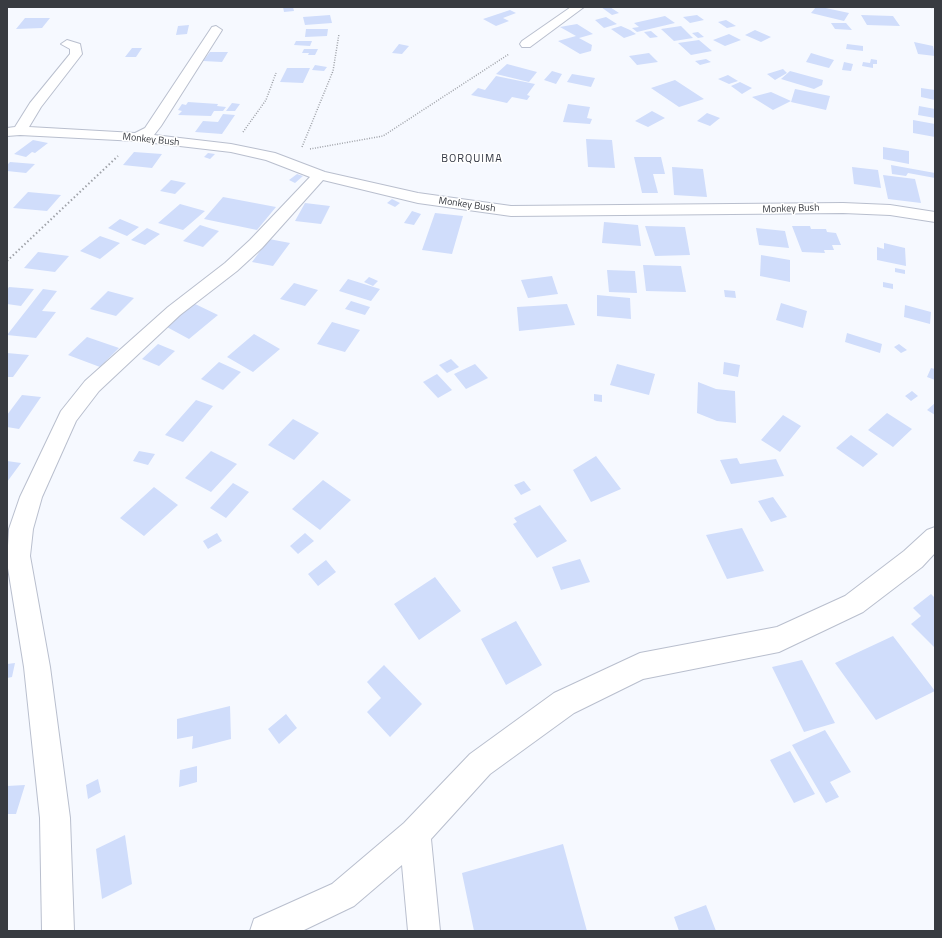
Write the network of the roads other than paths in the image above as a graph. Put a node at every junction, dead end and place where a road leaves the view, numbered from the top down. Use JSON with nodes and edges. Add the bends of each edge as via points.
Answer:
{"nodes":[{"id":1,"x":578,"y":7,"type":"edge"},
{"id":2,"x":216,"y":30,"type":"dead end"},
{"id":3,"x":67,"y":44,"type":"dead end"},
{"id":4,"x":526,"y":44,"type":"road end"},
{"id":5,"x":14,"y":132,"type":"edge"},
{"id":6,"x":137,"y":137,"type":"junction"},
{"id":7,"x":320,"y":175,"type":"junction"},
{"id":8,"x":935,"y":217,"type":"edge"},
{"id":9,"x":935,"y":537,"type":"edge"},
{"id":10,"x":415,"y":834,"type":"junction"},
{"id":11,"x":58,"y":931,"type":"edge"},
{"id":12,"x":266,"y":931,"type":"edge"},
{"id":13,"x":424,"y":931,"type":"edge"}],
"edges":[{"from":1,"to":4,"type":"street"},
{"from":2,"to":6,"type":"street","via":[[154,126],[150,131]]},
{"from":3,"to":5,"type":"street","via":[[76,47],[76,54]]},
{"from":5,"to":6,"type":"street","name":"Monkey Bush"},
{"from":6,"to":7,"type":"street","name":"Monkey Bush","via":[[231,148],[270,156]]},
{"from":7,"to":8,"type":"street","name":"Monkey Bush","via":[[418,198],[512,211],[844,208],[890,210]]},
{"from":7,"to":11,"type":"street","via":[[256,244],[174,311],[92,386],[68,417],[32,497],[21,529],[18,556],[37,667],[55,818]]},
{"from":9,"to":10,"type":"street","via":[[913,559],[854,604],[779,639],[640,666],[564,703],[480,764]]},
{"from":10,"to":12,"type":"street","via":[[343,895]]},
{"from":10,"to":13,"type":"street"}]}
